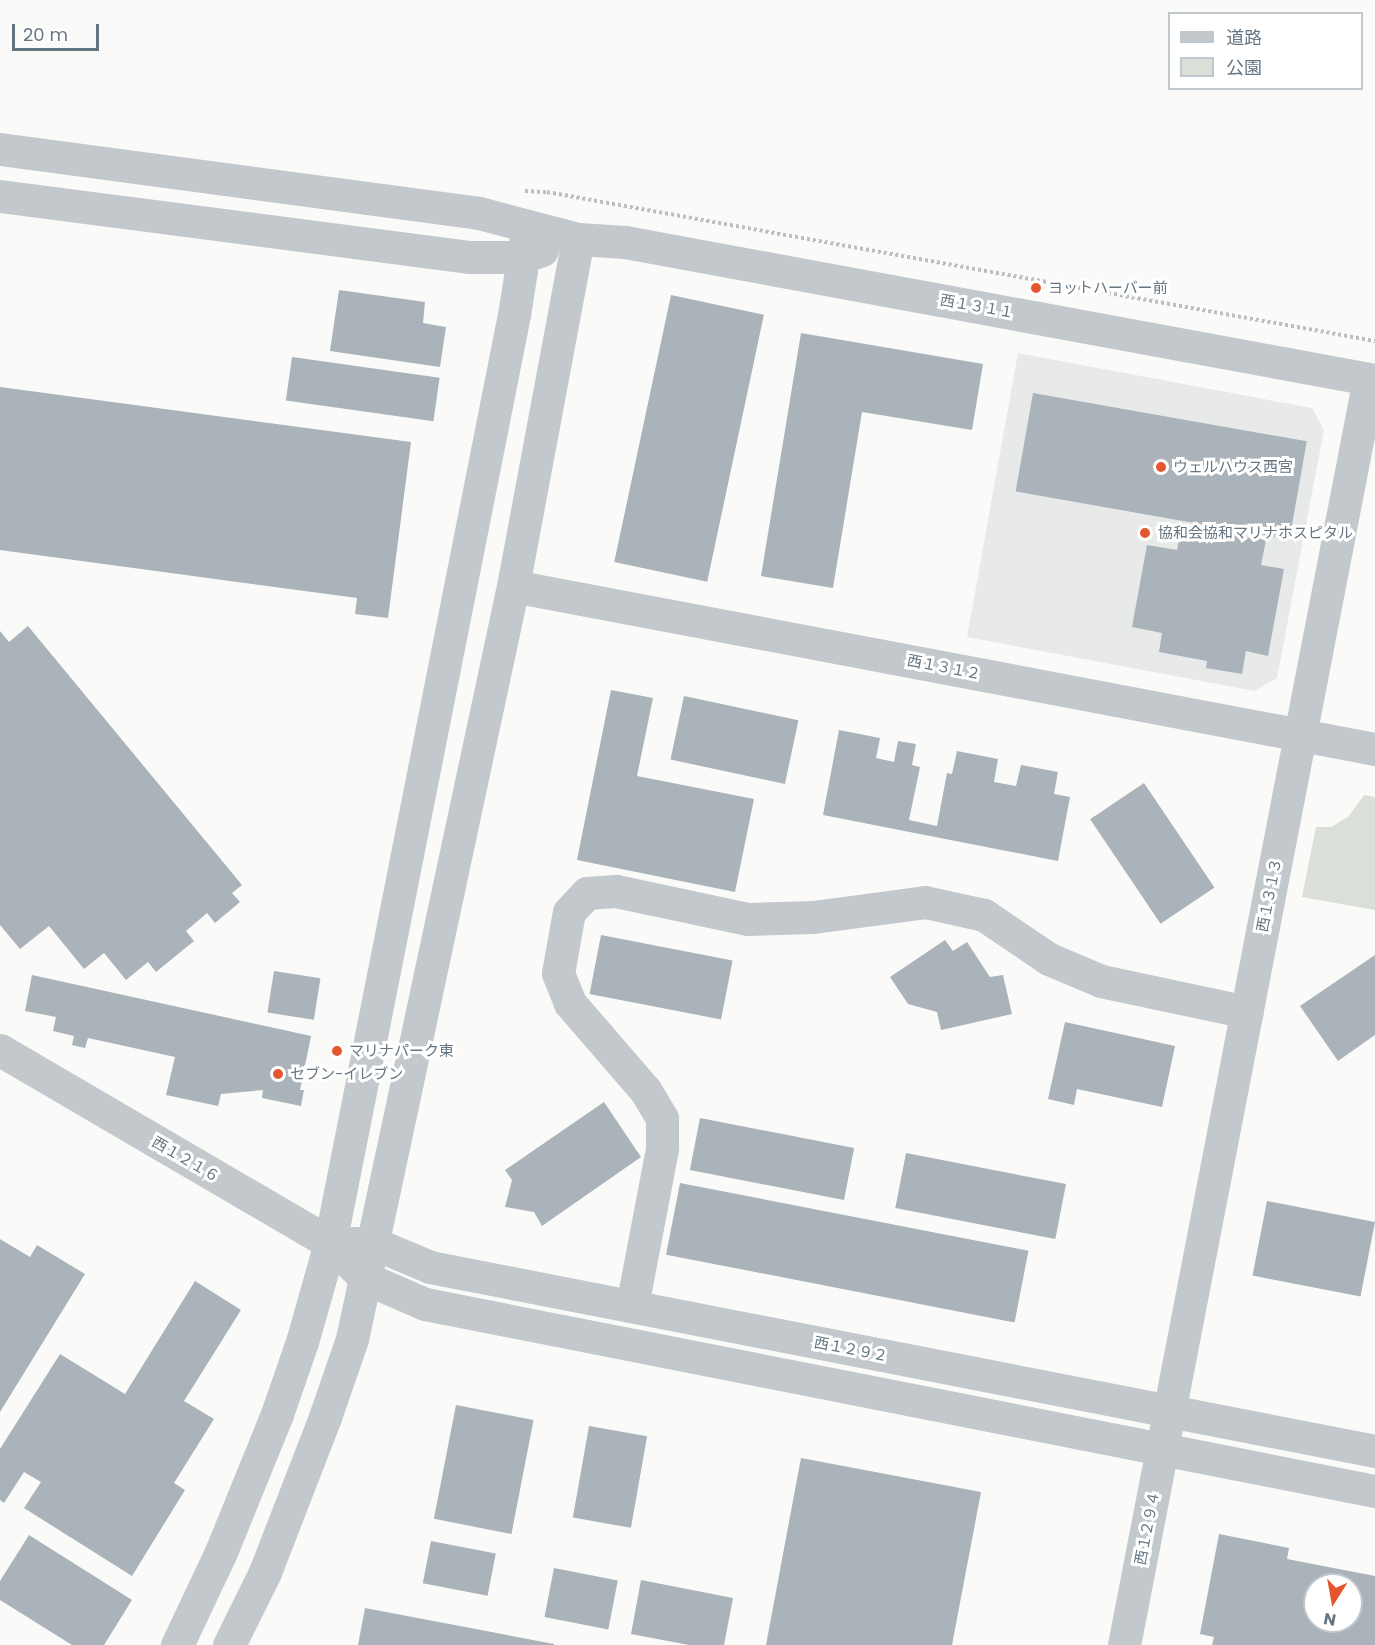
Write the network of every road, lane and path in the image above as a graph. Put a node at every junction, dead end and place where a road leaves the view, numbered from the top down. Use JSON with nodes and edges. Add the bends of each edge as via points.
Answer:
{"nodes":[{"id":1,"x":0,"y":149,"type":"edge"},
{"id":2,"x":0,"y":196,"type":"edge"},
{"id":3,"x":578,"y":239,"type":"junction"},
{"id":4,"x":525,"y":241,"type":"junction"},
{"id":5,"x":1372,"y":380,"type":"edge"},
{"id":6,"x":513,"y":586,"type":"junction"},
{"id":7,"x":1300,"y":735,"type":"junction"},
{"id":8,"x":1375,"y":749,"type":"edge"},
{"id":9,"x":1247,"y":1012,"type":"junction"},
{"id":10,"x":0,"y":1050,"type":"edge"},
{"id":11,"x":330,"y":1243,"type":"junction"},
{"id":12,"x":373,"y":1243,"type":"junction"},
{"id":13,"x":365,"y":1278,"type":"junction"},
{"id":14,"x":632,"y":1306,"type":"junction"},
{"id":15,"x":1171,"y":1411,"type":"junction"},
{"id":16,"x":1163,"y":1449,"type":"junction"},
{"id":17,"x":1375,"y":1451,"type":"edge"},
{"id":18,"x":1375,"y":1491,"type":"edge"},
{"id":19,"x":177,"y":1645,"type":"edge"},
{"id":20,"x":229,"y":1645,"type":"edge"},
{"id":21,"x":1124,"y":1645,"type":"edge"}],
"edges":[{"from":1,"to":4,"type":"street","via":[[479,213]]},
{"from":2,"to":4,"type":"street","via":[[470,257]]},
{"from":3,"to":4,"type":"street"},
{"from":3,"to":5,"type":"street","name":"西１３１１","via":[[626,242]]},
{"from":3,"to":6,"type":"street"},
{"from":4,"to":11,"type":"street","via":[[514,315]]},
{"from":5,"to":7,"type":"street","name":"西１３１３"},
{"from":6,"to":7,"type":"street","name":"西１３１２"},
{"from":6,"to":12,"type":"street"},
{"from":7,"to":8,"type":"street","name":"西１３１２"},
{"from":7,"to":9,"type":"street","name":"西１３１３"},
{"from":9,"to":14,"type":"street","via":[[1101,981],[1049,959],[984,915],[926,902],[813,917],[748,919],[615,891],[587,893],[569,912],[558,973],[570,1003],[645,1090],[662,1118],[662,1148]]},
{"from":9,"to":15,"type":"street","name":"西１３１３"},
{"from":10,"to":11,"type":"street","name":"西１２１６"},
{"from":11,"to":12,"type":"street","name":"西１２９２"},
{"from":11,"to":13,"type":"street","name":"西１２１６"},
{"from":11,"to":19,"type":"street","via":[[277,1414],[221,1552]]},
{"from":12,"to":13,"type":"street"},
{"from":12,"to":14,"type":"street","name":"西１２９２","via":[[430,1267]]},
{"from":13,"to":16,"type":"street","via":[[426,1304]]},
{"from":13,"to":20,"type":"street","via":[[352,1339],[325,1417],[266,1572]]},
{"from":14,"to":15,"type":"street","name":"西１２９２"},
{"from":15,"to":16,"type":"street","name":"西１２９４"},
{"from":15,"to":17,"type":"street","name":"西１２９２"},
{"from":16,"to":18,"type":"street"},
{"from":16,"to":21,"type":"street","name":"西１２９４"}]}
